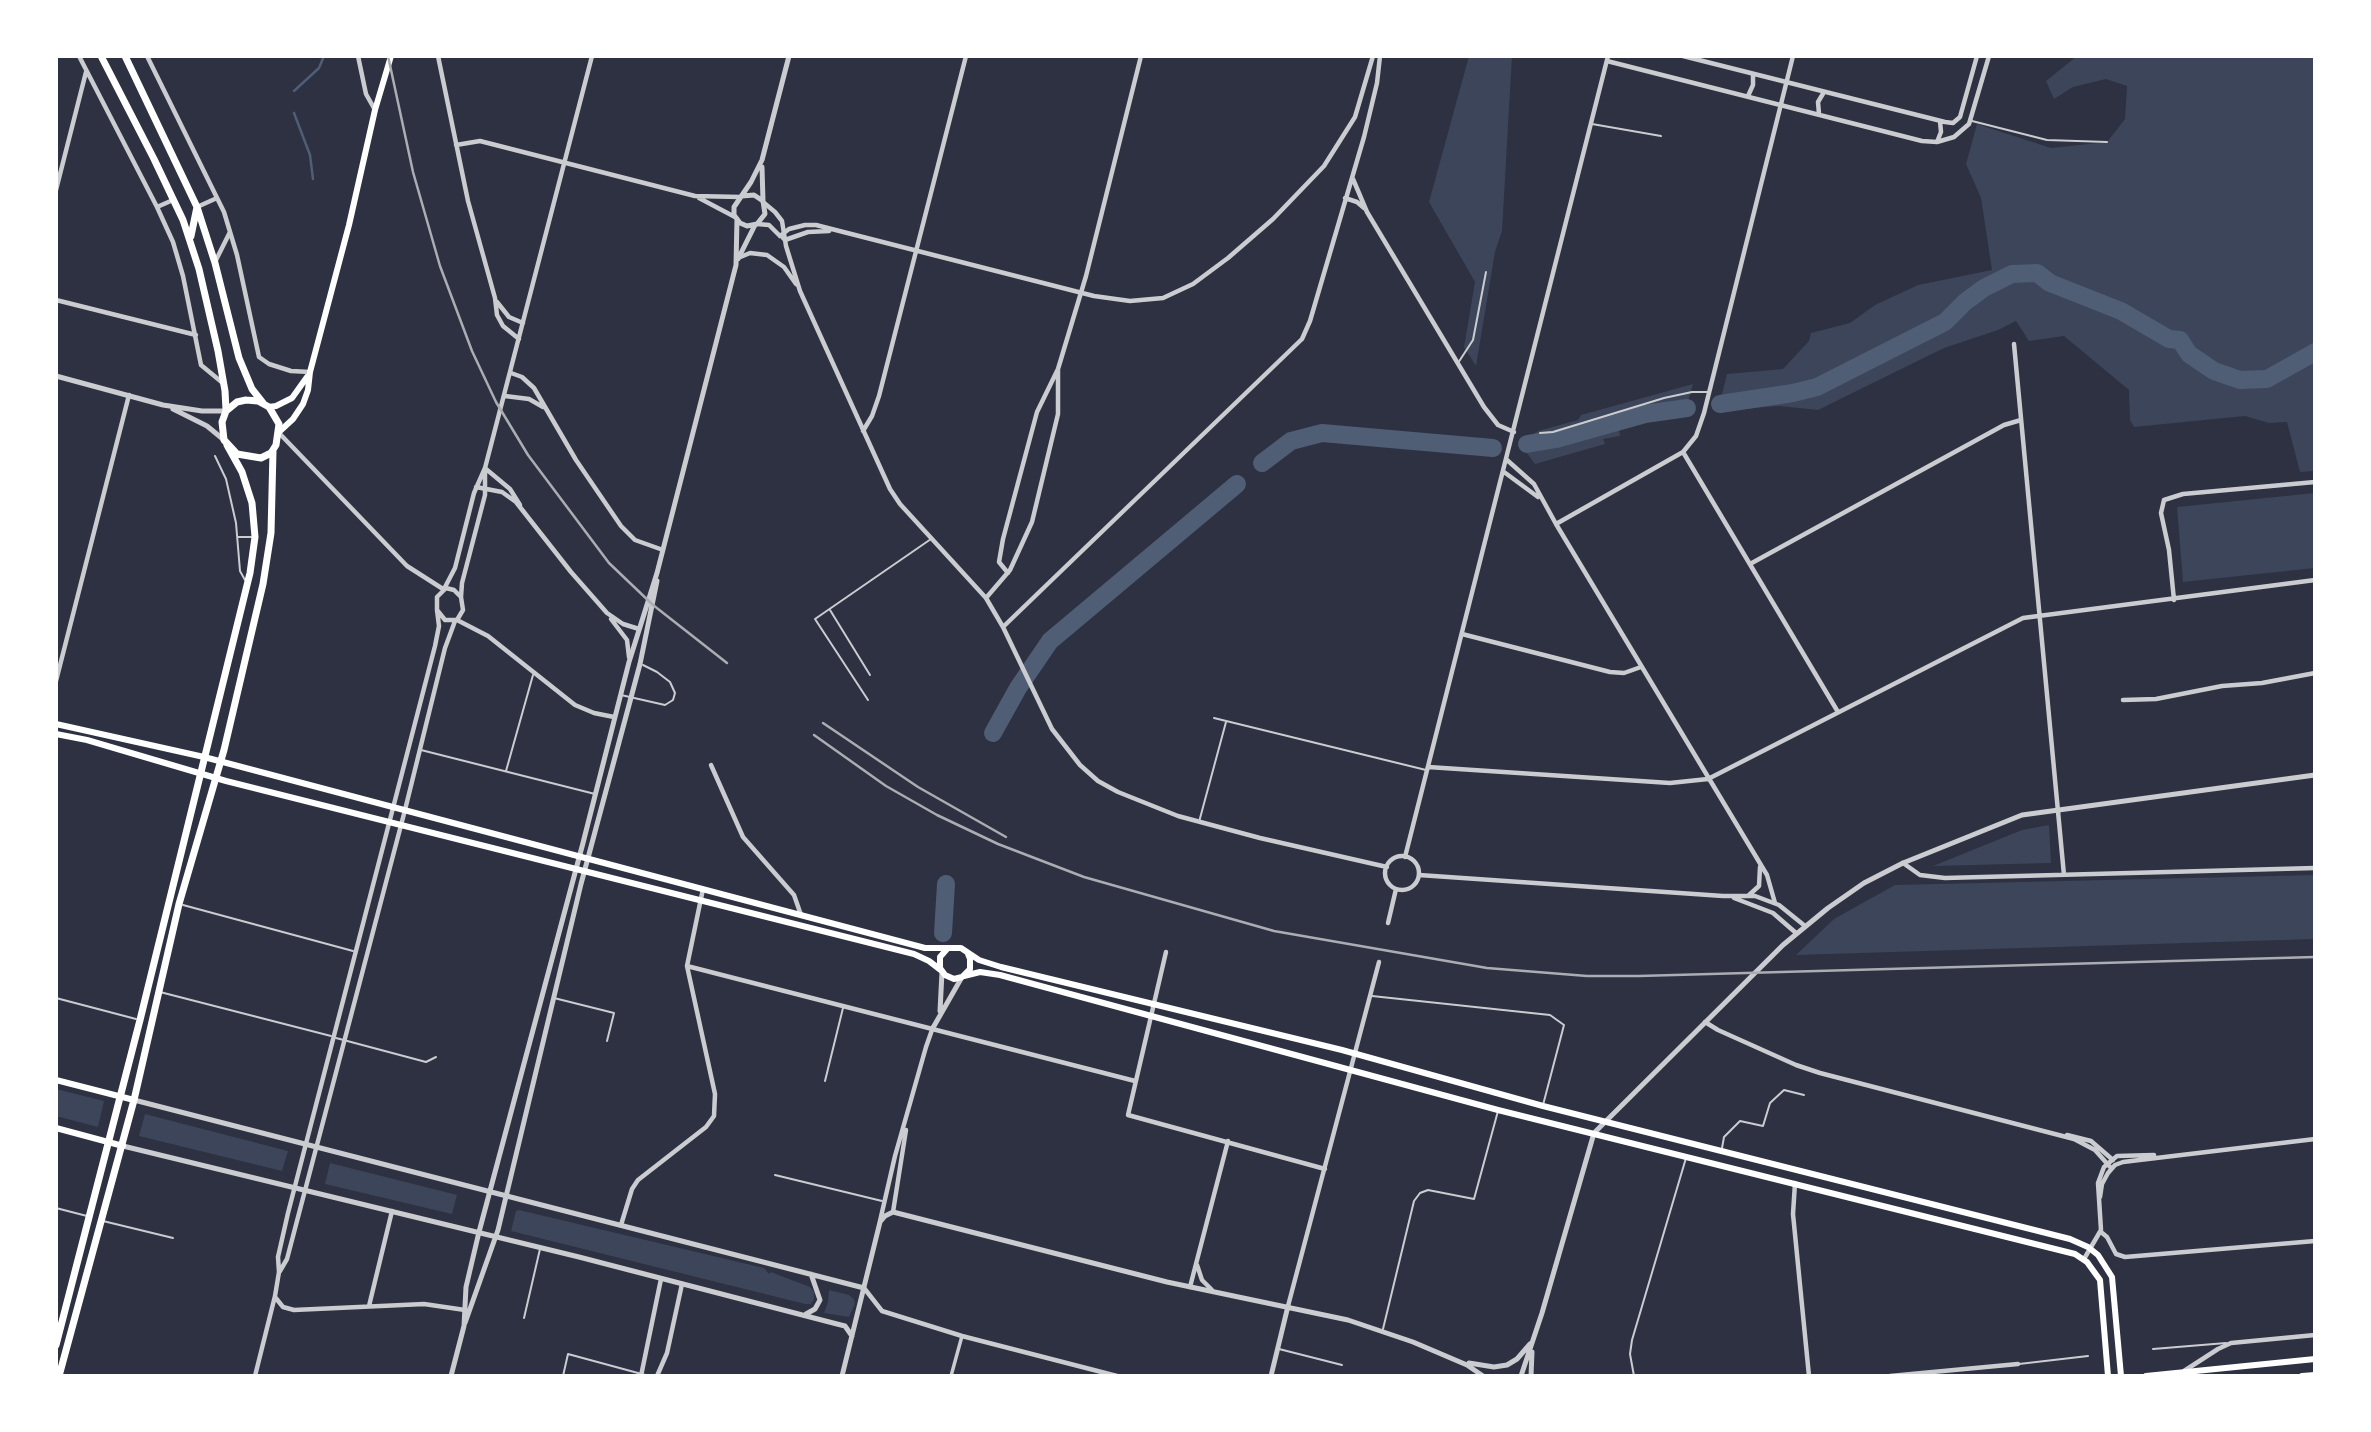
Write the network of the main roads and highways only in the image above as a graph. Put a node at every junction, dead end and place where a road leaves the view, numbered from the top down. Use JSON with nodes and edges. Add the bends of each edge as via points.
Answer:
{"nodes":[{"id":1,"x":101,"y":56,"type":"edge"},
{"id":2,"x":125,"y":56,"type":"edge"},
{"id":3,"x":391,"y":56,"type":"edge"},
{"id":4,"x":197,"y":207,"type":"junction"},
{"id":5,"x":190,"y":240,"type":"junction"},
{"id":6,"x":310,"y":372,"type":"junction"},
{"id":7,"x":266,"y":405,"type":"junction"},
{"id":8,"x":226,"y":410,"type":"junction"},
{"id":9,"x":280,"y":433,"type":"junction"},
{"id":10,"x":225,"y":443,"type":"junction"},
{"id":11,"x":273,"y":451,"type":"junction"},
{"id":12,"x":56,"y":724,"type":"edge"},
{"id":13,"x":56,"y":734,"type":"edge"},
{"id":14,"x":204,"y":757,"type":"junction"},
{"id":15,"x":220,"y":761,"type":"junction"},
{"id":16,"x":200,"y":774,"type":"junction"},
{"id":17,"x":216,"y":779,"type":"junction"},
{"id":18,"x":952,"y":947,"type":"junction"},
{"id":19,"x":965,"y":950,"type":"junction"},
{"id":20,"x":942,"y":972,"type":"junction"},
{"id":21,"x":963,"y":977,"type":"junction"},
{"id":22,"x":56,"y":1080,"type":"edge"},
{"id":23,"x":120,"y":1096,"type":"junction"},
{"id":24,"x":134,"y":1100,"type":"junction"},
{"id":25,"x":56,"y":1128,"type":"edge"},
{"id":26,"x":108,"y":1142,"type":"junction"},
{"id":27,"x":123,"y":1146,"type":"junction"},
{"id":28,"x":56,"y":1345,"type":"edge"},
{"id":29,"x":2315,"y":1359,"type":"edge"},
{"id":30,"x":2315,"y":1375,"type":"edge"},
{"id":31,"x":59,"y":1376,"type":"edge"},
{"id":32,"x":2108,"y":1376,"type":"edge"},
{"id":33,"x":2121,"y":1376,"type":"edge"},
{"id":34,"x":2146,"y":1376,"type":"edge"},
{"id":35,"x":2302,"y":1376,"type":"edge"}],
"edges":[{"from":1,"to":5,"type":"highway"},
{"from":2,"to":4,"type":"highway"},
{"from":3,"to":6,"type":"main road"},
{"from":4,"to":5,"type":"highway"},
{"from":4,"to":7,"type":"highway","via":[[243,370],[255,395]]},
{"from":5,"to":8,"type":"highway"},
{"from":6,"to":7,"type":"main road","via":[[292,398],[276,406]]},
{"from":6,"to":9,"type":"main road","via":[[303,404]]},
{"from":7,"to":8,"type":"highway","via":[[242,400]]},
{"from":7,"to":9,"type":"highway","via":[[278,418]]},
{"from":8,"to":10,"type":"highway","via":[[222,422]]},
{"from":9,"to":11,"type":"highway"},
{"from":10,"to":11,"type":"highway","via":[[250,458]]},
{"from":10,"to":14,"type":"highway","via":[[248,488],[254,537],[248,584]]},
{"from":11,"to":15,"type":"highway","via":[[268,556]]},
{"from":12,"to":14,"type":"main road"},
{"from":13,"to":16,"type":"main road"},
{"from":14,"to":15,"type":"main road"},
{"from":14,"to":16,"type":"highway"},
{"from":15,"to":17,"type":"highway"},
{"from":15,"to":18,"type":"main road","via":[[925,948]]},
{"from":16,"to":17,"type":"main road"},
{"from":16,"to":23,"type":"highway"},
{"from":17,"to":20,"type":"main road","via":[[918,955]]},
{"from":17,"to":24,"type":"highway","via":[[179,904]]},
{"from":18,"to":19,"type":"main road"},
{"from":18,"to":20,"type":"main road","via":[[940,957]]},
{"from":19,"to":21,"type":"main road","via":[[971,964]]},
{"from":19,"to":33,"type":"main road","via":[[1001,967],[2070,1239],[2103,1260],[2113,1281]]},
{"from":20,"to":21,"type":"main road","via":[[949,978]]},
{"from":21,"to":32,"type":"main road","via":[[994,974],[1498,1110],[2062,1251],[2084,1259],[2101,1285]]},
{"from":22,"to":23,"type":"main road"},
{"from":23,"to":24,"type":"main road"},
{"from":23,"to":26,"type":"highway"},
{"from":24,"to":27,"type":"highway"},
{"from":25,"to":26,"type":"main road"},
{"from":26,"to":27,"type":"main road"},
{"from":26,"to":28,"type":"highway"},
{"from":27,"to":31,"type":"highway"},
{"from":29,"to":34,"type":"main road"},
{"from":30,"to":35,"type":"main road"}]}
